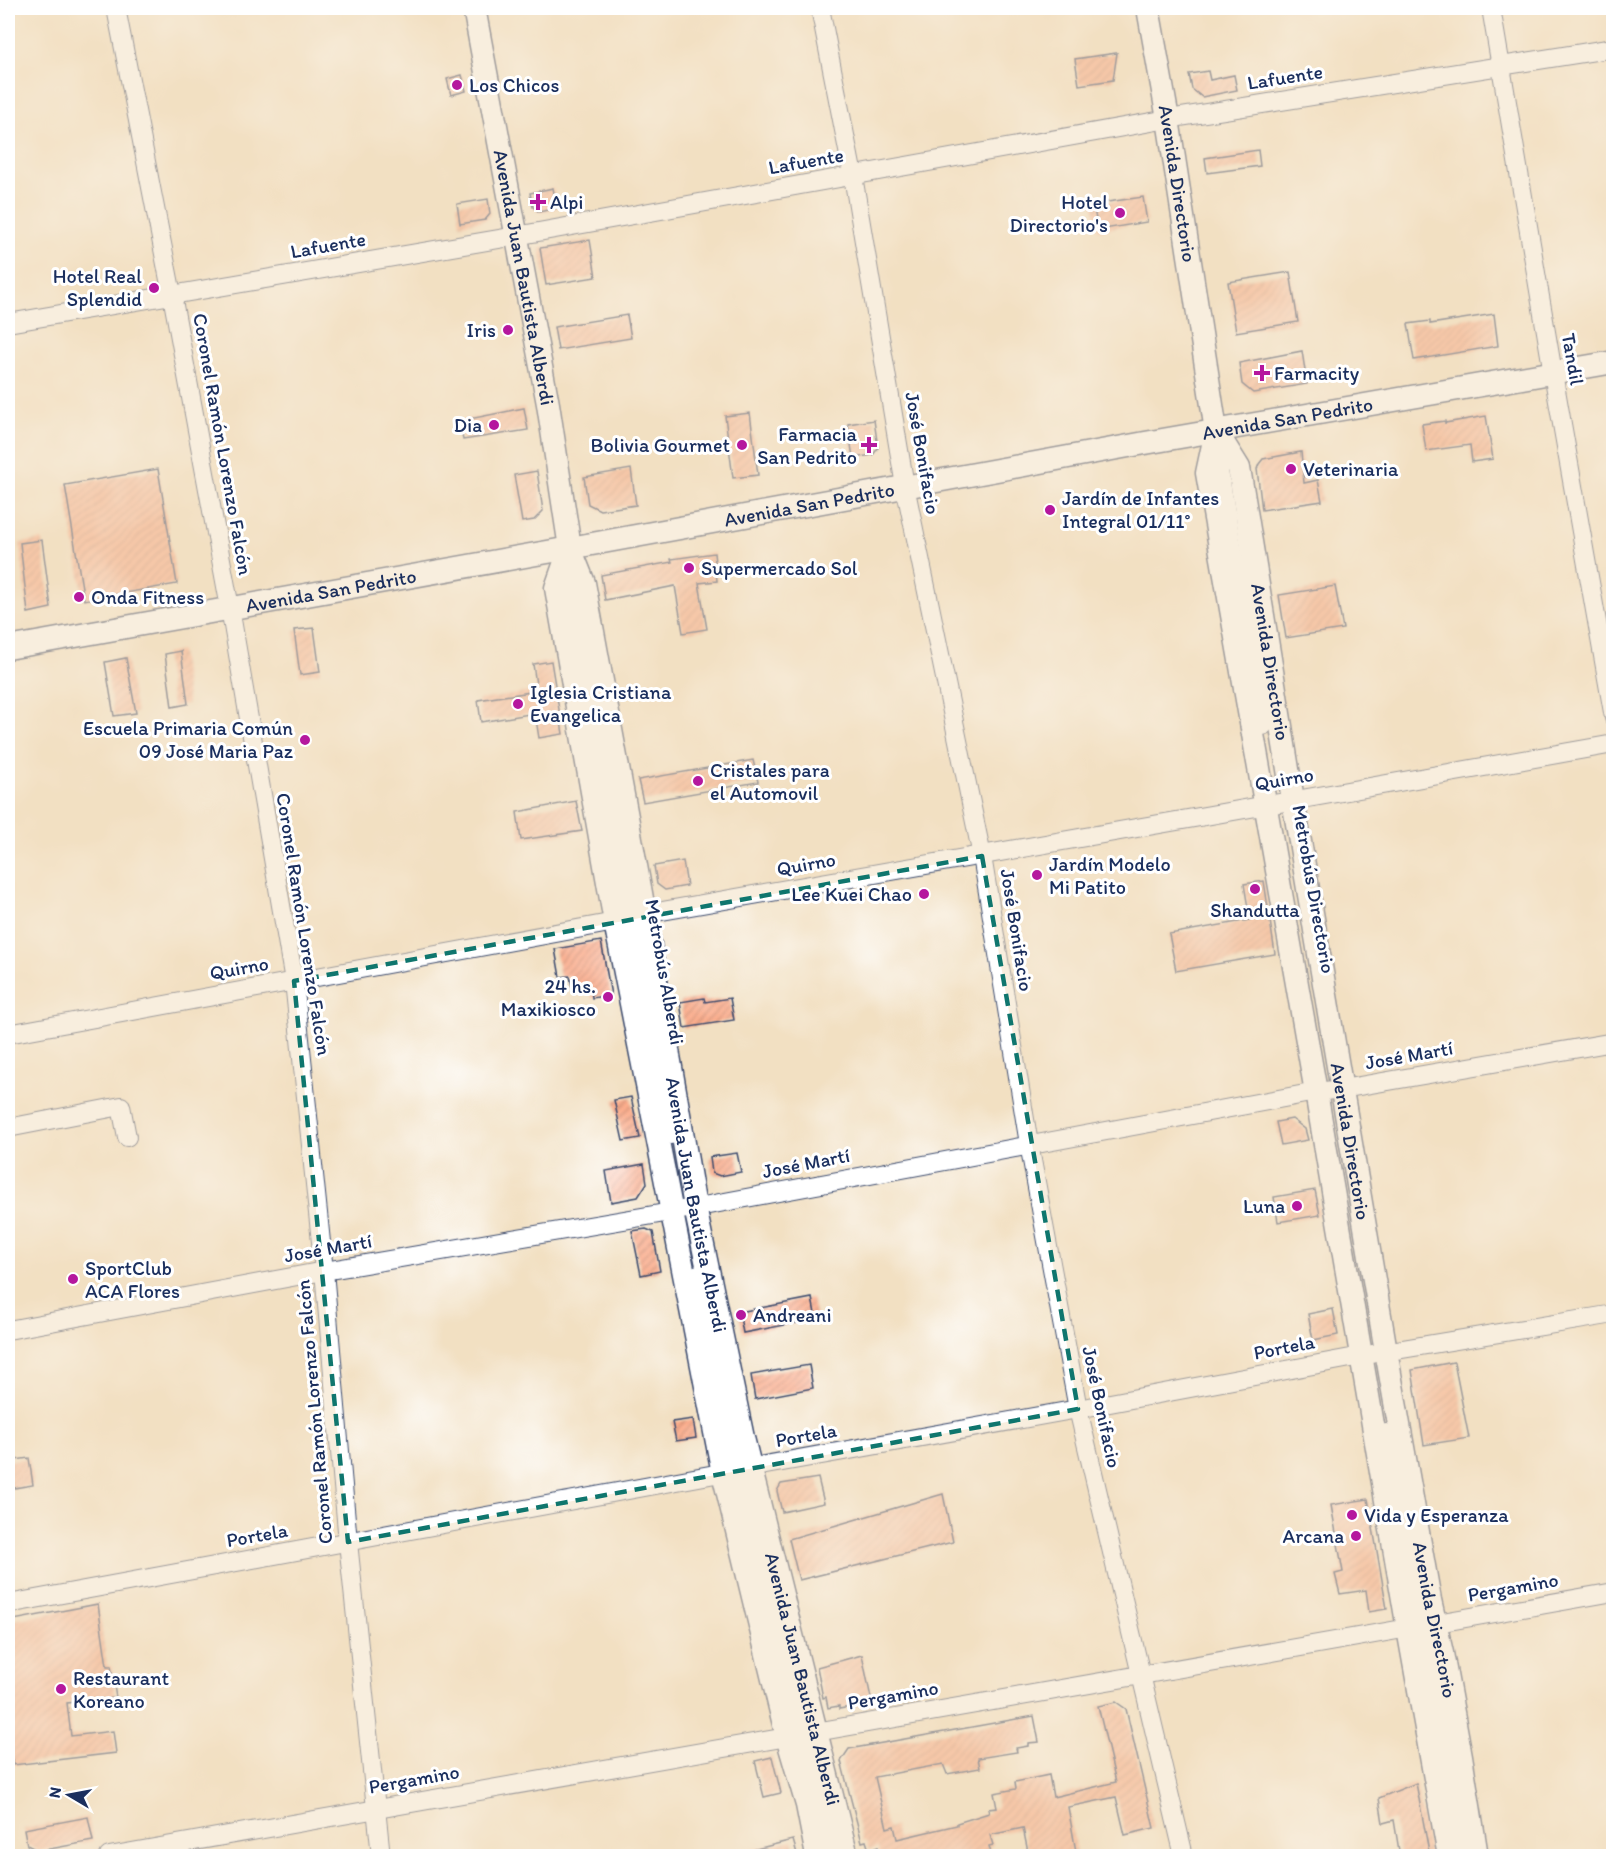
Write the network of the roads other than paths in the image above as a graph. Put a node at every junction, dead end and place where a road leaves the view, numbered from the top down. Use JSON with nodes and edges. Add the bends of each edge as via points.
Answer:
{"nodes":[{"id":1,"x":116,"y":8,"type":"edge"},
{"id":2,"x":474,"y":8,"type":"edge"},
{"id":3,"x":820,"y":8,"type":"edge"},
{"id":4,"x":1148,"y":8,"type":"edge"},
{"id":5,"x":1491,"y":8,"type":"edge"},
{"id":6,"x":1614,"y":48,"type":"edge"},
{"id":7,"x":1501,"y":66,"type":"junction"},
{"id":8,"x":1168,"y":119,"type":"junction"},
{"id":9,"x":853,"y":176,"type":"junction"},
{"id":10,"x":516,"y":236,"type":"junction"},
{"id":11,"x":172,"y":295,"type":"junction"},
{"id":12,"x":8,"y":323,"type":"edge"},
{"id":13,"x":1614,"y":362,"type":"edge"},
{"id":14,"x":1553,"y":373,"type":"junction"},
{"id":15,"x":1216,"y":431,"type":"junction"},
{"id":16,"x":905,"y":486,"type":"junction"},
{"id":17,"x":570,"y":548,"type":"junction"},
{"id":18,"x":230,"y":608,"type":"junction"},
{"id":19,"x":8,"y":648,"type":"edge"},
{"id":20,"x":1614,"y":718,"type":"edge"},
{"id":21,"x":1614,"y":744,"type":"edge"},
{"id":22,"x":1278,"y":802,"type":"junction"},
{"id":23,"x":982,"y":856,"type":"junction"},
{"id":24,"x":631,"y":918,"type":"junction"},
{"id":25,"x":294,"y":981,"type":"junction"},
{"id":26,"x":8,"y":1034,"type":"edge"},
{"id":27,"x":1614,"y":1042,"type":"edge"},
{"id":28,"x":1328,"y":1091,"type":"junction"},
{"id":29,"x":8,"y":1128,"type":"edge"},
{"id":30,"x":127,"y":1137,"type":"dead end"},
{"id":31,"x":1029,"y":1144,"type":"junction"},
{"id":32,"x":683,"y":1209,"type":"junction"},
{"id":33,"x":324,"y":1271,"type":"junction"},
{"id":34,"x":1614,"y":1314,"type":"edge"},
{"id":35,"x":8,"y":1330,"type":"edge"},
{"id":36,"x":1373,"y":1353,"type":"junction"},
{"id":37,"x":1078,"y":1410,"type":"junction"},
{"id":38,"x":736,"y":1470,"type":"junction"},
{"id":39,"x":348,"y":1542,"type":"junction"},
{"id":40,"x":1614,"y":1592,"type":"edge"},
{"id":41,"x":8,"y":1604,"type":"edge"},
{"id":42,"x":1422,"y":1626,"type":"junction"},
{"id":43,"x":1140,"y":1675,"type":"junction"},
{"id":44,"x":802,"y":1734,"type":"junction"},
{"id":45,"x":376,"y":1809,"type":"junction"},
{"id":46,"x":109,"y":1857,"type":"edge"},
{"id":47,"x":381,"y":1857,"type":"edge"},
{"id":48,"x":817,"y":1857,"type":"edge"},
{"id":49,"x":834,"y":1857,"type":"edge"},
{"id":50,"x":847,"y":1857,"type":"edge"},
{"id":51,"x":1184,"y":1857,"type":"edge"},
{"id":52,"x":1449,"y":1857,"type":"edge"},
{"id":53,"x":1463,"y":1857,"type":"edge"},
{"id":54,"x":1477,"y":1857,"type":"edge"}],
"edges":[{"from":1,"to":11,"type":"street","name":"Coronel Ramón Lorenzo Falcón"},
{"from":2,"to":10,"type":"main road","name":"Avenida Juan Bautista Alberdi"},
{"from":3,"to":9,"type":"street","name":"José Bonifacio"},
{"from":4,"to":8,"type":"main road","name":"Avenida Directorio"},
{"from":5,"to":7,"type":"street","name":"Tandil"},
{"from":6,"to":7,"type":"street","name":"Lafuente"},
{"from":7,"to":8,"type":"street","name":"Lafuente"},
{"from":7,"to":14,"type":"street","name":"Tandil"},
{"from":8,"to":9,"type":"street","name":"Lafuente"},
{"from":8,"to":15,"type":"main road","name":"Avenida Directorio"},
{"from":9,"to":10,"type":"street","name":"Lafuente"},
{"from":9,"to":16,"type":"street","name":"José Bonifacio"},
{"from":10,"to":11,"type":"street","name":"Lafuente"},
{"from":10,"to":17,"type":"main road","name":"Avenida Juan Bautista Alberdi"},
{"from":11,"to":12,"type":"street","name":"Lafuente"},
{"from":11,"to":18,"type":"street","name":"Coronel Ramón Lorenzo Falcón"},
{"from":13,"to":14,"type":"main road","name":"Avenida San Pedrito"},
{"from":14,"to":15,"type":"main road","name":"Avenida San Pedrito"},
{"from":14,"to":20,"type":"street","name":"Tandil"},
{"from":15,"to":16,"type":"main road","name":"Avenida San Pedrito"},
{"from":15,"to":22,"type":"main road","name":"Avenida Directorio","via":[[1207,473]]},
{"from":15,"to":22,"type":"main road","name":"Avenida Directorio","via":[[1239,468]]},
{"from":16,"to":17,"type":"main road","name":"Avenida San Pedrito"},
{"from":16,"to":23,"type":"street","name":"José Bonifacio"},
{"from":17,"to":18,"type":"main road","name":"Avenida San Pedrito"},
{"from":17,"to":24,"type":"main road","name":"Avenida Juan Bautista Alberdi","via":[[584,583]]},
{"from":17,"to":24,"type":"main road","name":"Avenida Juan Bautista Alberdi","via":[[556,588]]},
{"from":18,"to":19,"type":"main road","name":"Avenida San Pedrito"},
{"from":18,"to":25,"type":"street","name":"Coronel Ramón Lorenzo Falcón"},
{"from":21,"to":22,"type":"street","name":"Quirno"},
{"from":22,"to":23,"type":"street","name":"Quirno"},
{"from":22,"to":28,"type":"main road","name":"Avenida Directorio"},
{"from":23,"to":24,"type":"street","name":"Quirno"},
{"from":23,"to":31,"type":"street","name":"José Bonifacio"},
{"from":24,"to":25,"type":"street","name":"Quirno"},
{"from":24,"to":32,"type":"main road","name":"Avenida Juan Bautista Alberdi"},
{"from":24,"to":32,"type":"main road","name":"Avenida Juan Bautista Alberdi"},
{"from":25,"to":26,"type":"street","name":"Quirno"},
{"from":25,"to":33,"type":"street","name":"Coronel Ramón Lorenzo Falcón"},
{"from":27,"to":28,"type":"street","name":"José Martí"},
{"from":28,"to":31,"type":"street","name":"José Martí"},
{"from":28,"to":36,"type":"main road","name":"Avenida Directorio"},
{"from":28,"to":36,"type":"main road","name":"Avenida Directorio","via":[[1356,1331]]},
{"from":29,"to":30,"type":"street","via":[[122,1106]]},
{"from":31,"to":32,"type":"street","name":"José Martí"},
{"from":31,"to":37,"type":"street","name":"José Bonifacio"},
{"from":32,"to":33,"type":"street","name":"José Martí"},
{"from":32,"to":38,"type":"main road","name":"Avenida Juan Bautista Alberdi"},
{"from":33,"to":35,"type":"street","name":"José Martí"},
{"from":33,"to":39,"type":"street","name":"Coronel Ramón Lorenzo Falcón"},
{"from":34,"to":36,"type":"street","name":"Portela"},
{"from":36,"to":37,"type":"street","name":"Portela"},
{"from":36,"to":42,"type":"main road","name":"Avenida Directorio"},
{"from":37,"to":38,"type":"street","name":"Portela"},
{"from":37,"to":43,"type":"street","name":"José Bonifacio"},
{"from":38,"to":39,"type":"street","name":"Portela"},
{"from":38,"to":44,"type":"main road","name":"Avenida Juan Bautista Alberdi"},
{"from":39,"to":41,"type":"street","name":"Portela"},
{"from":39,"to":45,"type":"street","name":"Coronel Ramón Lorenzo Falcón"},
{"from":40,"to":42,"type":"street","name":"Pergamino"},
{"from":42,"to":43,"type":"street","name":"Pergamino"},
{"from":42,"to":52,"type":"main road","name":"Avenida Directorio"},
{"from":42,"to":53,"type":"street"},
{"from":42,"to":54,"type":"main road","name":"Avenida Directorio","via":[[1459,1745]]},
{"from":43,"to":44,"type":"street","name":"Pergamino"},
{"from":43,"to":51,"type":"street","name":"José Bonifacio"},
{"from":44,"to":45,"type":"street","name":"Pergamino"},
{"from":44,"to":48,"type":"main road","name":"Avenida Juan Bautista Alberdi","via":[[807,1805]]},
{"from":44,"to":49,"type":"street"},
{"from":44,"to":50,"type":"main road","name":"Avenida Juan Bautista Alberdi"},
{"from":45,"to":46,"type":"street","name":"Pergamino"},
{"from":45,"to":47,"type":"street","name":"Coronel Ramón Lorenzo Falcón"}]}
